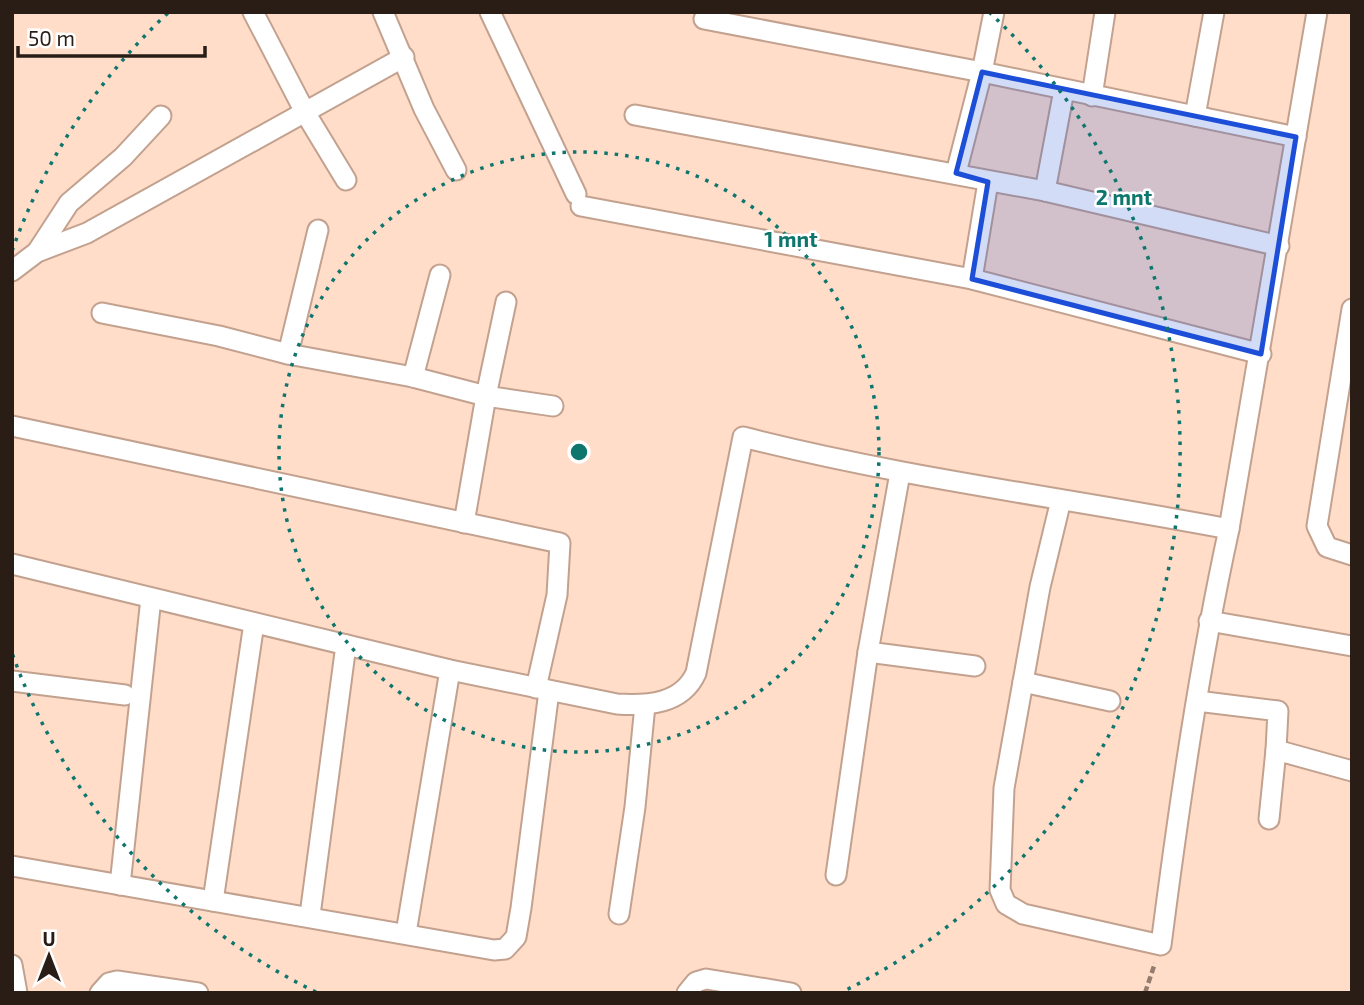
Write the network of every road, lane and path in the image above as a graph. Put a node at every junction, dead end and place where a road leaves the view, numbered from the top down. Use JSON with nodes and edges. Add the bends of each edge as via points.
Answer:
{"nodes":[{"id":1,"x":253,"y":12,"type":"edge"},
{"id":2,"x":383,"y":12,"type":"edge"},
{"id":3,"x":490,"y":12,"type":"edge"},
{"id":4,"x":994,"y":12,"type":"edge"},
{"id":5,"x":1105,"y":12,"type":"edge"},
{"id":6,"x":1214,"y":12,"type":"edge"},
{"id":7,"x":1317,"y":12,"type":"edge"},
{"id":8,"x":704,"y":19,"type":"dead end"},
{"id":9,"x":404,"y":57,"type":"junction"},
{"id":10,"x":982,"y":72,"type":"junction"},
{"id":11,"x":1064,"y":90,"type":"junction"},
{"id":12,"x":1092,"y":96,"type":"junction"},
{"id":13,"x":306,"y":114,"type":"junction"},
{"id":14,"x":635,"y":115,"type":"dead end"},
{"id":15,"x":161,"y":116,"type":"dead end"},
{"id":16,"x":1195,"y":116,"type":"junction"},
{"id":17,"x":1296,"y":137,"type":"junction"},
{"id":18,"x":456,"y":170,"type":"dead end"},
{"id":19,"x":956,"y":173,"type":"junction"},
{"id":20,"x":346,"y":180,"type":"dead end"},
{"id":21,"x":988,"y":182,"type":"junction"},
{"id":22,"x":1045,"y":191,"type":"junction"},
{"id":23,"x":318,"y":230,"type":"dead end"},
{"id":24,"x":1279,"y":246,"type":"junction"},
{"id":25,"x":37,"y":252,"type":"junction"},
{"id":26,"x":12,"y":271,"type":"edge"},
{"id":27,"x":440,"y":275,"type":"dead end"},
{"id":28,"x":972,"y":279,"type":"junction"},
{"id":29,"x":506,"y":302,"type":"dead end"},
{"id":30,"x":1352,"y":310,"type":"edge"},
{"id":31,"x":102,"y":313,"type":"dead end"},
{"id":32,"x":288,"y":354,"type":"junction"},
{"id":33,"x":1261,"y":354,"type":"junction"},
{"id":34,"x":413,"y":377,"type":"junction"},
{"id":35,"x":486,"y":396,"type":"junction"},
{"id":36,"x":553,"y":406,"type":"dead end"},
{"id":37,"x":12,"y":426,"type":"edge"},
{"id":38,"x":900,"y":473,"type":"junction"},
{"id":39,"x":1061,"y":500,"type":"junction"},
{"id":40,"x":464,"y":523,"type":"junction"},
{"id":41,"x":1229,"y":529,"type":"junction"},
{"id":42,"x":1352,"y":555,"type":"edge"},
{"id":43,"x":12,"y":564,"type":"edge"},
{"id":44,"x":151,"y":598,"type":"junction"},
{"id":45,"x":1209,"y":621,"type":"junction"},
{"id":46,"x":254,"y":623,"type":"junction"},
{"id":47,"x":346,"y":645,"type":"junction"},
{"id":48,"x":1352,"y":646,"type":"edge"},
{"id":49,"x":869,"y":652,"type":"junction"},
{"id":50,"x":975,"y":666,"type":"dead end"},
{"id":51,"x":450,"y":670,"type":"junction"},
{"id":52,"x":12,"y":681,"type":"edge"},
{"id":53,"x":1023,"y":682,"type":"junction"},
{"id":54,"x":542,"y":690,"type":"junction"},
{"id":55,"x":125,"y":695,"type":"dead end"},
{"id":56,"x":1110,"y":701,"type":"dead end"},
{"id":57,"x":1197,"y":701,"type":"junction"},
{"id":58,"x":645,"y":705,"type":"junction"},
{"id":59,"x":1276,"y":750,"type":"junction"},
{"id":60,"x":1352,"y":771,"type":"edge"},
{"id":61,"x":1269,"y":819,"type":"dead end"},
{"id":62,"x":12,"y":866,"type":"edge"},
{"id":63,"x":836,"y":875,"type":"dead end"},
{"id":64,"x":120,"y":885,"type":"junction"},
{"id":65,"x":213,"y":901,"type":"junction"},
{"id":66,"x":619,"y":914,"type":"dead end"},
{"id":67,"x":310,"y":915,"type":"junction"},
{"id":68,"x":406,"y":933,"type":"junction"},
{"id":69,"x":1161,"y":945,"type":"junction"},
{"id":70,"x":12,"y":965,"type":"edge"},
{"id":71,"x":17,"y":993,"type":"edge"},
{"id":72,"x":100,"y":993,"type":"edge"},
{"id":73,"x":198,"y":993,"type":"edge"},
{"id":74,"x":687,"y":993,"type":"edge"},
{"id":75,"x":791,"y":993,"type":"edge"},
{"id":76,"x":1144,"y":993,"type":"edge"}],
"edges":[{"from":1,"to":13,"type":"street"},
{"from":2,"to":9,"type":"street"},
{"from":3,"to":28,"type":"street","via":[[578,200]]},
{"from":4,"to":10,"type":"street"},
{"from":5,"to":12,"type":"street"},
{"from":6,"to":16,"type":"street"},
{"from":7,"to":17,"type":"street"},
{"from":8,"to":10,"type":"street"},
{"from":9,"to":13,"type":"street"},
{"from":9,"to":18,"type":"street","via":[[424,109]]},
{"from":10,"to":11,"type":"street"},
{"from":10,"to":19,"type":"street"},
{"from":11,"to":12,"type":"street"},
{"from":11,"to":22,"type":"street"},
{"from":12,"to":16,"type":"street"},
{"from":13,"to":20,"type":"street"},
{"from":13,"to":25,"type":"street","via":[[87,233]]},
{"from":14,"to":19,"type":"street"},
{"from":15,"to":25,"type":"street","via":[[123,157],[69,203]]},
{"from":16,"to":17,"type":"street"},
{"from":17,"to":24,"type":"street"},
{"from":19,"to":21,"type":"street"},
{"from":21,"to":22,"type":"street"},
{"from":21,"to":28,"type":"street"},
{"from":22,"to":24,"type":"street"},
{"from":23,"to":32,"type":"street"},
{"from":24,"to":33,"type":"street"},
{"from":25,"to":26,"type":"street"},
{"from":27,"to":34,"type":"street"},
{"from":28,"to":33,"type":"street"},
{"from":29,"to":35,"type":"street"},
{"from":30,"to":42,"type":"street","via":[[1317,526],[1326,547]]},
{"from":31,"to":32,"type":"street"},
{"from":32,"to":34,"type":"street"},
{"from":33,"to":41,"type":"street"},
{"from":34,"to":35,"type":"street"},
{"from":35,"to":36,"type":"street"},
{"from":35,"to":40,"type":"street"},
{"from":37,"to":40,"type":"street"},
{"from":38,"to":39,"type":"street"},
{"from":38,"to":49,"type":"street"},
{"from":38,"to":58,"type":"street","via":[[743,438],[696,673],[687,690]]},
{"from":39,"to":41,"type":"street"},
{"from":39,"to":53,"type":"street"},
{"from":40,"to":54,"type":"street","via":[[560,543]]},
{"from":41,"to":45,"type":"street"},
{"from":43,"to":44,"type":"street"},
{"from":44,"to":46,"type":"street"},
{"from":44,"to":64,"type":"street"},
{"from":45,"to":48,"type":"street"},
{"from":45,"to":57,"type":"street"},
{"from":46,"to":47,"type":"street"},
{"from":46,"to":65,"type":"street"},
{"from":47,"to":51,"type":"street"},
{"from":47,"to":67,"type":"street"},
{"from":49,"to":50,"type":"street"},
{"from":49,"to":63,"type":"street"},
{"from":51,"to":54,"type":"street"},
{"from":51,"to":68,"type":"street"},
{"from":52,"to":55,"type":"street"},
{"from":53,"to":56,"type":"street"},
{"from":53,"to":69,"type":"street","via":[[1004,788],[1003,899],[1011,908],[1044,920]]},
{"from":54,"to":58,"type":"street"},
{"from":54,"to":68,"type":"street","via":[[537,801],[513,943],[494,950]]},
{"from":57,"to":59,"type":"street","via":[[1278,711]]},
{"from":57,"to":69,"type":"street"},
{"from":58,"to":66,"type":"street"},
{"from":59,"to":60,"type":"street"},
{"from":59,"to":61,"type":"street"},
{"from":62,"to":64,"type":"street"},
{"from":64,"to":65,"type":"street"},
{"from":65,"to":67,"type":"street"},
{"from":67,"to":68,"type":"street"},
{"from":69,"to":76,"type":"path"},
{"from":70,"to":71,"type":"street"},
{"from":72,"to":73,"type":"street","via":[[117,981]]},
{"from":74,"to":75,"type":"street","via":[[696,982],[706,979]]}]}
